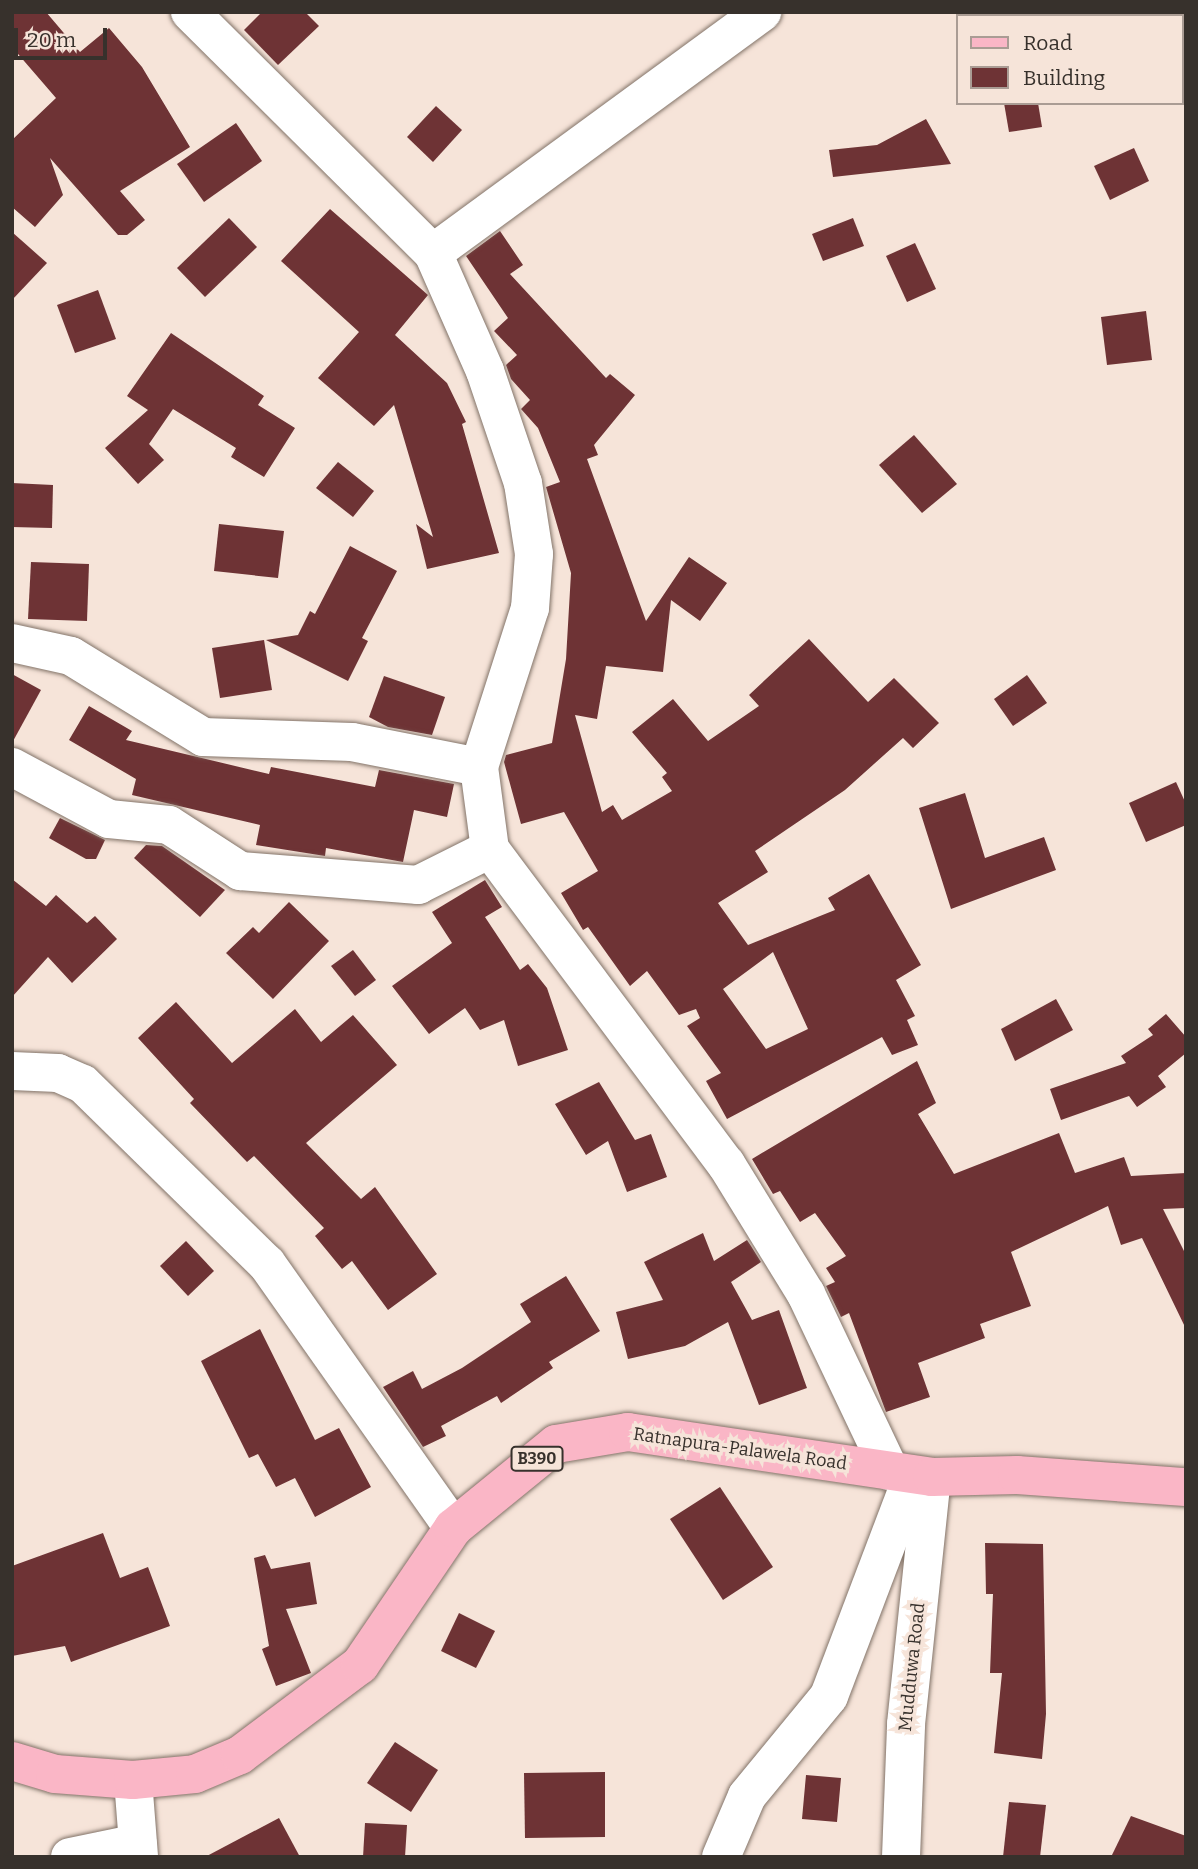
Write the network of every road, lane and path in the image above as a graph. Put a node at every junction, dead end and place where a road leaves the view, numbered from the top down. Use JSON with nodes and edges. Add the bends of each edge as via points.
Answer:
{"nodes":[{"id":1,"x":190,"y":12,"type":"edge"},
{"id":2,"x":762,"y":12,"type":"edge"},
{"id":3,"x":433,"y":253,"type":"junction"},
{"id":4,"x":12,"y":643,"type":"edge"},
{"id":5,"x":12,"y":767,"type":"edge"},
{"id":6,"x":479,"y":767,"type":"junction"},
{"id":7,"x":490,"y":849,"type":"junction"},
{"id":8,"x":12,"y":1070,"type":"edge"},
{"id":9,"x":911,"y":1474,"type":"junction"},
{"id":10,"x":1186,"y":1487,"type":"edge"},
{"id":11,"x":453,"y":1528,"type":"junction"},
{"id":12,"x":12,"y":1762,"type":"edge"},
{"id":13,"x":133,"y":1780,"type":"junction"},
{"id":14,"x":138,"y":1850,"type":"edge"},
{"id":15,"x":71,"y":1857,"type":"edge"},
{"id":16,"x":721,"y":1857,"type":"edge"},
{"id":17,"x":901,"y":1857,"type":"edge"}],
"edges":[{"from":1,"to":3,"type":"street"},
{"from":2,"to":3,"type":"street"},
{"from":3,"to":6,"type":"street","via":[[485,371],[523,483],[534,554],[530,607]]},
{"from":4,"to":6,"type":"street","via":[[71,656],[203,737],[352,742]]},
{"from":5,"to":7,"type":"street","via":[[109,819],[169,825],[240,871],[418,885]]},
{"from":6,"to":7,"type":"street"},
{"from":7,"to":9,"type":"street","via":[[726,1164]]},
{"from":8,"to":11,"type":"street","via":[[58,1073],[83,1084],[267,1264]]},
{"from":9,"to":10,"type":"main road","name":"Ratnapura-Palawela Road","number":"B390","via":[[1017,1475]]},
{"from":9,"to":11,"type":"main road","name":"Ratnapura-Palawela Road","number":"B390","via":[[628,1432],[556,1444]]},
{"from":9,"to":16,"type":"street","via":[[829,1696],[747,1796]]},
{"from":9,"to":17,"type":"street","name":"Mudduwa Road"},
{"from":11,"to":13,"type":"main road","name":"Ratnapura-Palawela Road","number":"B390","via":[[360,1665],[240,1755],[195,1774]]},
{"from":12,"to":13,"type":"main road","name":"Ratnapura-Palawela Road","number":"B390","via":[[55,1774]]},
{"from":13,"to":14,"type":"street"},
{"from":14,"to":15,"type":"street"}]}
